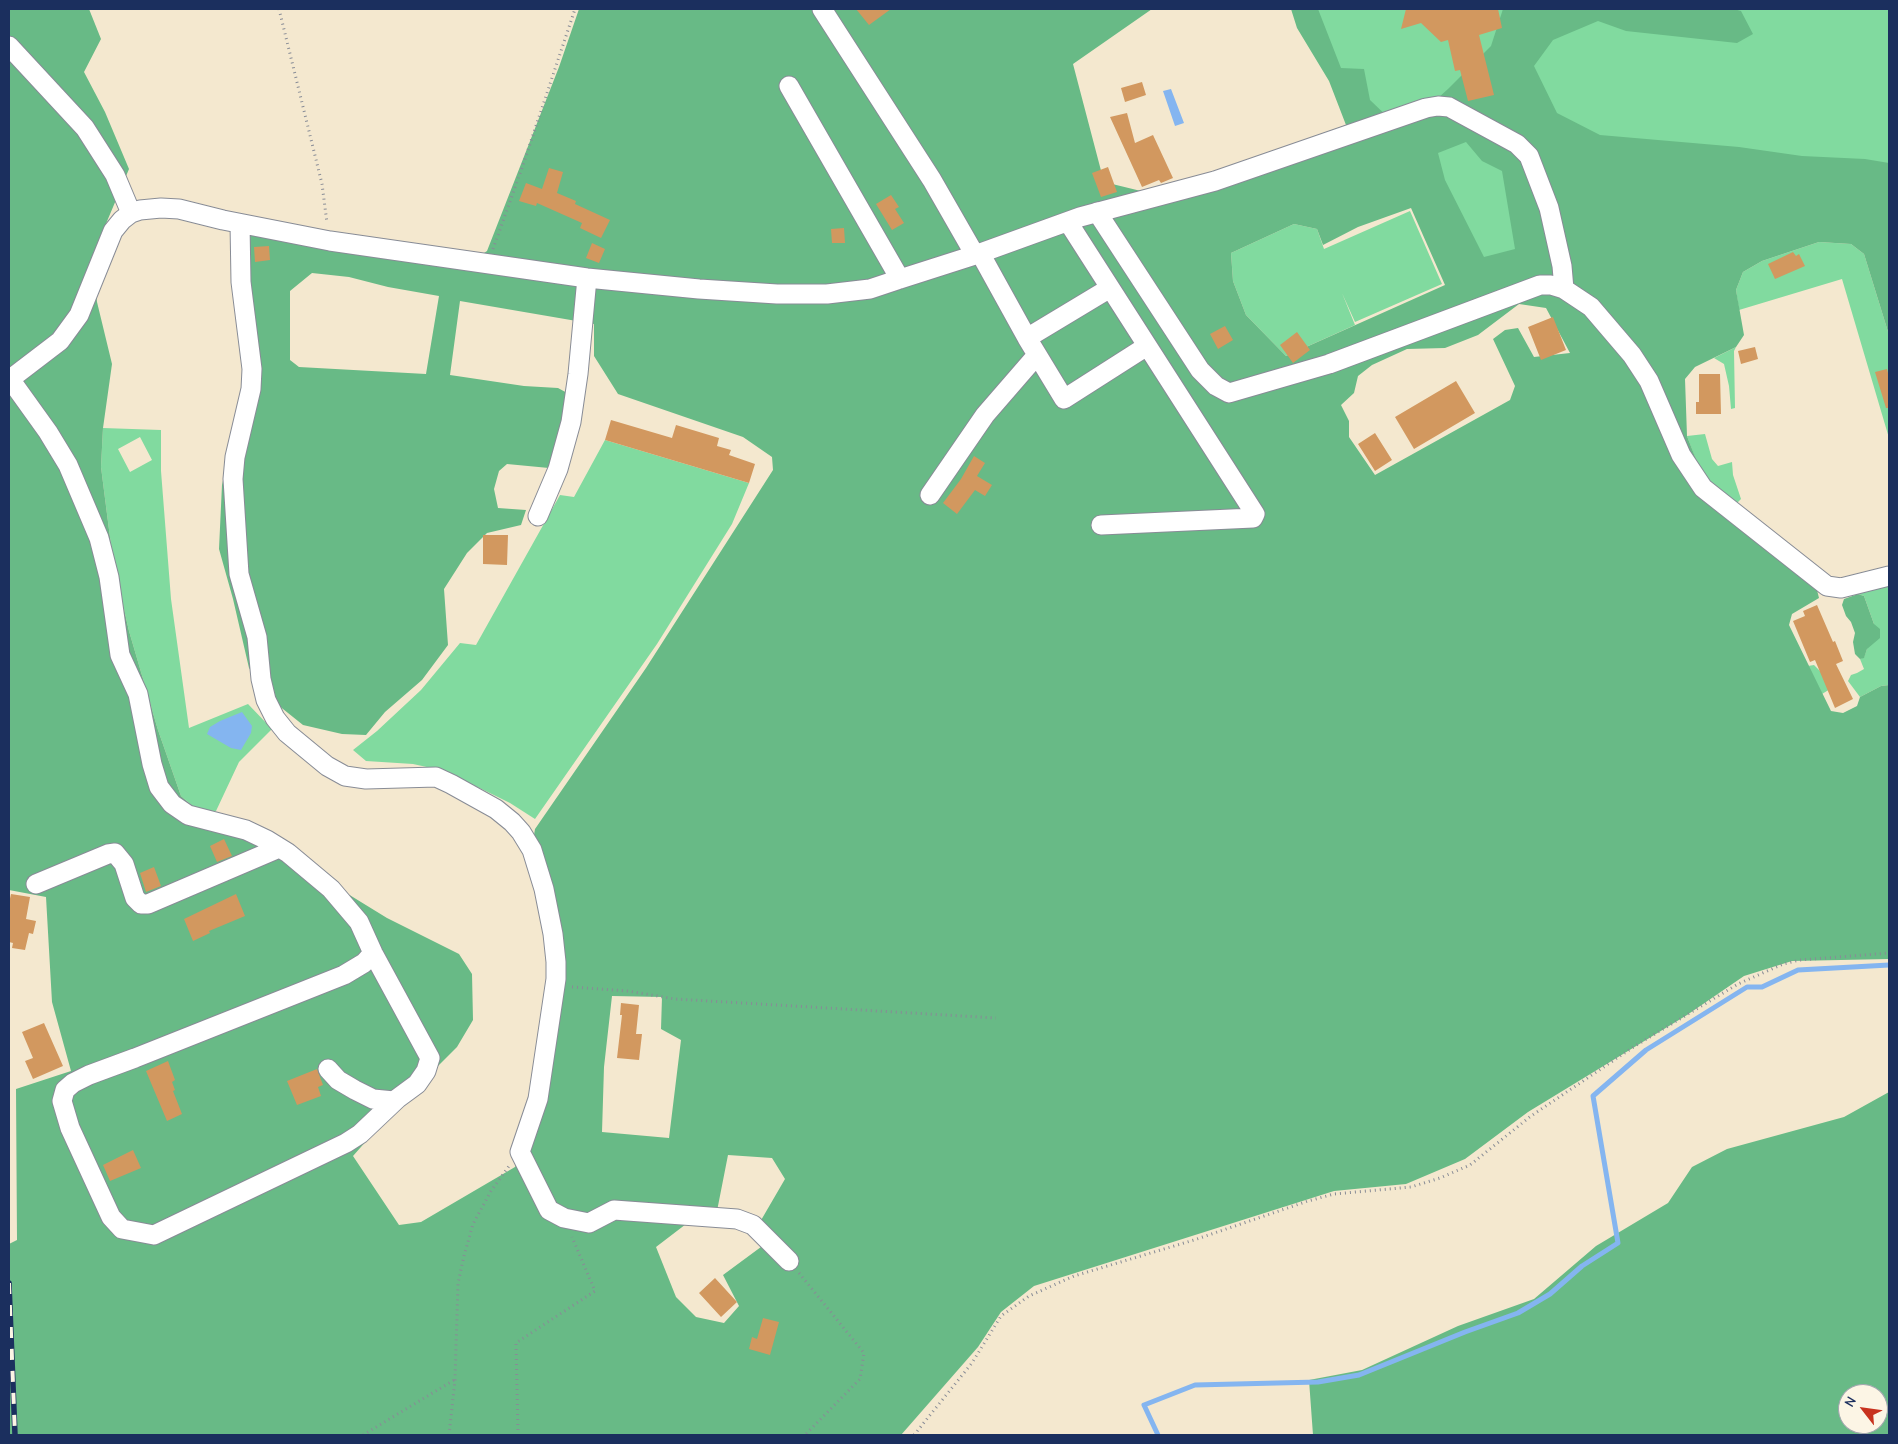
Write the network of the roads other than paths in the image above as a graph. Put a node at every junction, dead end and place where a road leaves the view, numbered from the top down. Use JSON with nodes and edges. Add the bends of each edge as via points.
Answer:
{"nodes":[{"id":1,"x":822,"y":9,"type":"edge"},
{"id":2,"x":9,"y":46,"type":"edge"},
{"id":3,"x":789,"y":86,"type":"dead end"},
{"id":4,"x":1098,"y":212,"type":"junction"},
{"id":5,"x":131,"y":213,"type":"junction"},
{"id":6,"x":1068,"y":222,"type":"junction"},
{"id":7,"x":240,"y":224,"type":"junction"},
{"id":8,"x":978,"y":254,"type":"junction"},
{"id":9,"x":588,"y":278,"type":"junction"},
{"id":10,"x":900,"y":279,"type":"junction"},
{"id":11,"x":1110,"y":288,"type":"junction"},
{"id":12,"x":1564,"y":289,"type":"junction"},
{"id":13,"x":1027,"y":338,"type":"junction"},
{"id":14,"x":1147,"y":346,"type":"junction"},
{"id":15,"x":1037,"y":355,"type":"junction"},
{"id":16,"x":10,"y":380,"type":"edge"},
{"id":17,"x":930,"y":495,"type":"dead end"},
{"id":18,"x":538,"y":516,"type":"dead end"},
{"id":19,"x":1101,"y":525,"type":"dead end"},
{"id":20,"x":1889,"y":576,"type":"edge"},
{"id":21,"x":279,"y":848,"type":"junction"},
{"id":22,"x":36,"y":884,"type":"dead end"},
{"id":23,"x":373,"y":954,"type":"junction"},
{"id":24,"x":328,"y":1069,"type":"dead end"},
{"id":25,"x":394,"y":1101,"type":"junction"},
{"id":26,"x":789,"y":1261,"type":"road end"}],
"edges":[{"from":1,"to":8,"type":"street"},
{"from":2,"to":5,"type":"street","via":[[86,128],[114,175]]},
{"from":3,"to":10,"type":"street"},
{"from":4,"to":6,"type":"street"},
{"from":4,"to":12,"type":"street","via":[[1200,370],[1216,386],[1229,393],[1329,364],[1540,285]]},
{"from":4,"to":12,"type":"street","via":[[1215,181],[1426,108],[1449,107],[1517,144],[1529,156],[1549,208]]},
{"from":5,"to":7,"type":"street","via":[[178,208]]},
{"from":5,"to":16,"type":"street","via":[[114,232],[79,315],[60,342]]},
{"from":6,"to":8,"type":"street"},
{"from":6,"to":11,"type":"street"},
{"from":7,"to":9,"type":"street","via":[[330,241]]},
{"from":7,"to":26,"type":"street","via":[[241,282],[252,369],[233,479],[240,574],[257,637],[266,700],[275,718],[287,733],[345,776],[366,779],[436,777],[452,784],[512,822],[532,850],[553,934],[556,979],[538,1099],[520,1152],[550,1210],[564,1218],[589,1223],[614,1210],[737,1219],[753,1225]]},
{"from":8,"to":10,"type":"street"},
{"from":8,"to":13,"type":"street"},
{"from":9,"to":10,"type":"street","via":[[777,294],[827,294],[870,288]]},
{"from":9,"to":18,"type":"street","via":[[571,422],[558,469]]},
{"from":11,"to":13,"type":"street"},
{"from":11,"to":14,"type":"street"},
{"from":12,"to":20,"type":"street","via":[[1591,307],[1632,355],[1649,381],[1681,455],[1703,488],[1827,586],[1841,588]]},
{"from":13,"to":15,"type":"street"},
{"from":14,"to":15,"type":"street","via":[[1064,399]]},
{"from":14,"to":19,"type":"street","via":[[1255,514],[1253,518]]},
{"from":15,"to":17,"type":"street","via":[[985,415]]},
{"from":16,"to":21,"type":"street","via":[[68,465],[99,538],[110,577],[119,650],[138,694],[159,787],[172,804],[188,815],[246,830]]},
{"from":21,"to":22,"type":"street","via":[[148,904],[141,904],[136,898],[124,864],[115,853]]},
{"from":21,"to":23,"type":"street","via":[[331,889],[359,922]]},
{"from":23,"to":25,"type":"street","via":[[430,1058],[417,1084]]},
{"from":23,"to":25,"type":"street","via":[[344,975],[73,1083],[64,1090],[62,1102],[70,1128],[111,1217],[122,1229],[154,1235],[346,1143]]},
{"from":24,"to":25,"type":"street","via":[[338,1080],[373,1099]]}]}
